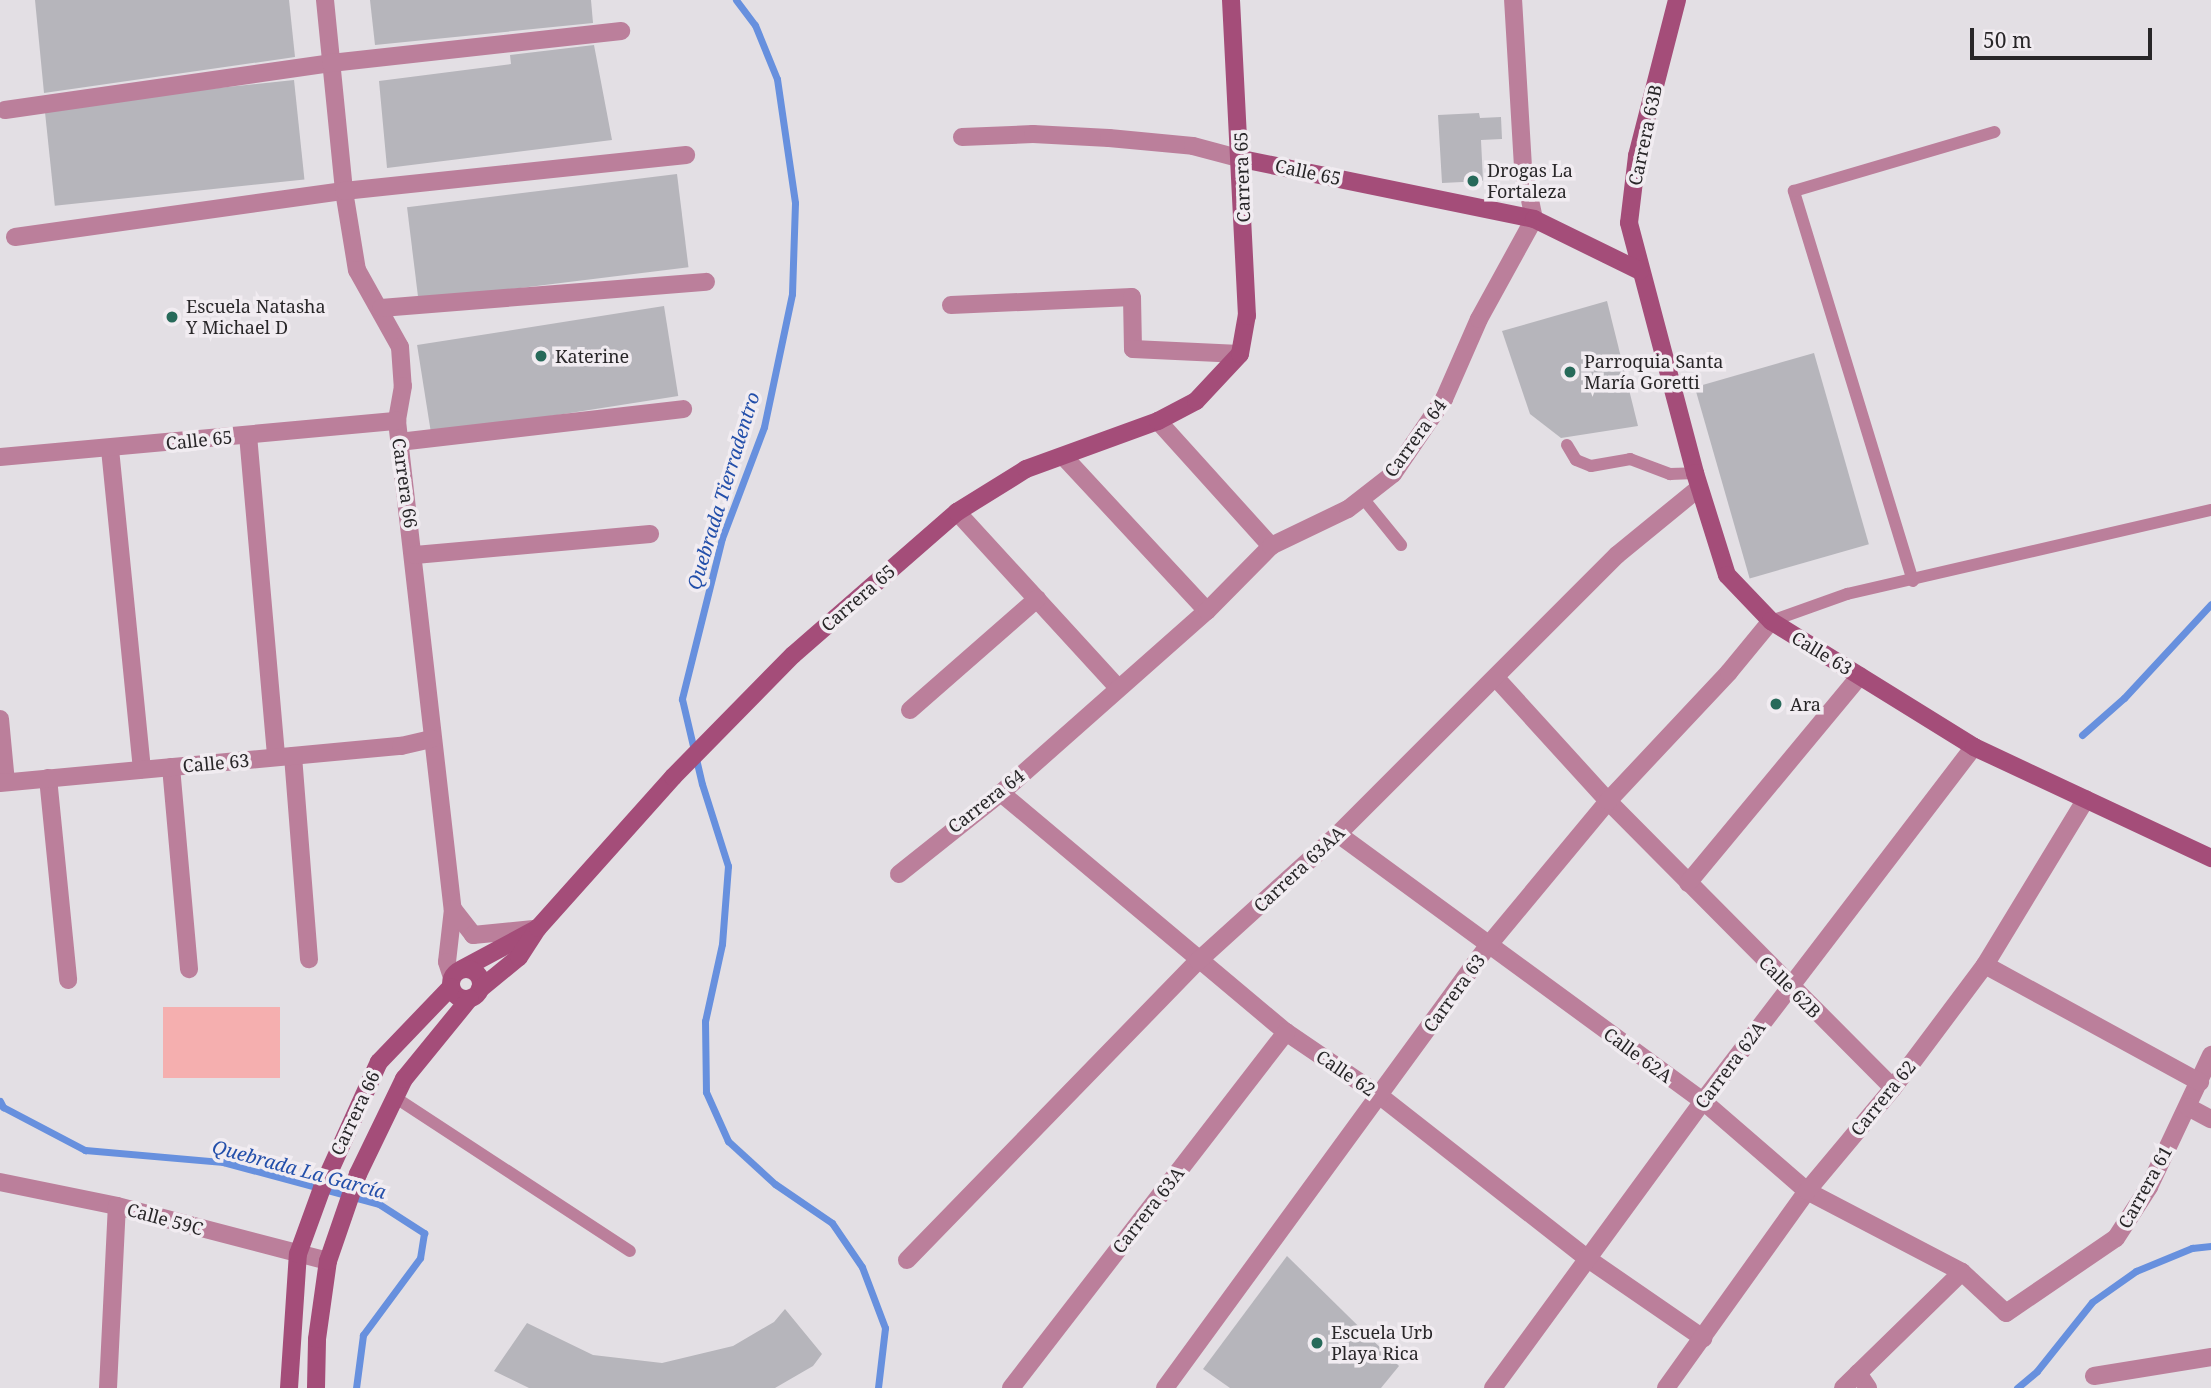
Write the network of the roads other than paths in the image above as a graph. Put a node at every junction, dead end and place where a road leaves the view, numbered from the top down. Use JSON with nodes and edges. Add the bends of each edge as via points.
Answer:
{"nodes":[{"id":1,"x":325,"y":0,"type":"edge"},
{"id":2,"x":1231,"y":0,"type":"edge"},
{"id":3,"x":1513,"y":0,"type":"edge"},
{"id":4,"x":1677,"y":0,"type":"edge"},
{"id":5,"x":621,"y":31,"type":"dead end"},
{"id":6,"x":331,"y":62,"type":"junction"},
{"id":7,"x":5,"y":110,"type":"dead end"},
{"id":8,"x":1994,"y":132,"type":"dead end"},
{"id":9,"x":962,"y":137,"type":"dead end"},
{"id":10,"x":686,"y":155,"type":"dead end"},
{"id":11,"x":1242,"y":159,"type":"junction"},
{"id":12,"x":344,"y":191,"type":"junction"},
{"id":13,"x":1534,"y":219,"type":"junction"},
{"id":14,"x":15,"y":237,"type":"dead end"},
{"id":15,"x":1640,"y":271,"type":"junction"},
{"id":16,"x":706,"y":282,"type":"dead end"},
{"id":17,"x":951,"y":305,"type":"dead end"},
{"id":18,"x":381,"y":308,"type":"junction"},
{"id":19,"x":1240,"y":354,"type":"junction"},
{"id":20,"x":683,"y":409,"type":"dead end"},
{"id":21,"x":397,"y":421,"type":"junction"},
{"id":22,"x":1158,"y":421,"type":"junction"},
{"id":23,"x":248,"y":435,"type":"junction"},
{"id":24,"x":399,"y":442,"type":"junction"},
{"id":25,"x":1567,"y":445,"type":"dead end"},
{"id":26,"x":110,"y":449,"type":"junction"},
{"id":27,"x":0,"y":457,"type":"edge"},
{"id":28,"x":1064,"y":457,"type":"junction"},
{"id":29,"x":1697,"y":481,"type":"junction"},
{"id":30,"x":1362,"y":497,"type":"junction"},
{"id":31,"x":2211,"y":510,"type":"edge"},
{"id":32,"x":957,"y":512,"type":"junction"},
{"id":33,"x":650,"y":534,"type":"dead end"},
{"id":34,"x":1401,"y":545,"type":"dead end"},
{"id":35,"x":1271,"y":546,"type":"junction"},
{"id":36,"x":415,"y":555,"type":"junction"},
{"id":37,"x":1913,"y":581,"type":"junction"},
{"id":38,"x":1037,"y":599,"type":"junction"},
{"id":39,"x":1207,"y":611,"type":"junction"},
{"id":40,"x":1770,"y":621,"type":"junction"},
{"id":41,"x":1860,"y":676,"type":"junction"},
{"id":42,"x":1496,"y":678,"type":"junction"},
{"id":43,"x":1118,"y":688,"type":"junction"},
{"id":44,"x":910,"y":710,"type":"dead end"},
{"id":45,"x":0,"y":719,"type":"edge"},
{"id":46,"x":432,"y":739,"type":"junction"},
{"id":47,"x":1973,"y":747,"type":"junction"},
{"id":48,"x":284,"y":756,"type":"junction"},
{"id":49,"x":171,"y":767,"type":"junction"},
{"id":50,"x":142,"y":769,"type":"junction"},
{"id":51,"x":47,"y":778,"type":"junction"},
{"id":52,"x":3,"y":783,"type":"edge"},
{"id":53,"x":1001,"y":793,"type":"junction"},
{"id":54,"x":2086,"y":799,"type":"junction"},
{"id":55,"x":1608,"y":800,"type":"junction"},
{"id":56,"x":1338,"y":834,"type":"junction"},
{"id":57,"x":2211,"y":858,"type":"edge"},
{"id":58,"x":899,"y":874,"type":"dead end"},
{"id":59,"x":1688,"y":883,"type":"junction"},
{"id":60,"x":453,"y":909,"type":"junction"},
{"id":61,"x":538,"y":928,"type":"junction"},
{"id":62,"x":1488,"y":947,"type":"junction"},
{"id":63,"x":309,"y":959,"type":"dead end"},
{"id":64,"x":1198,"y":961,"type":"junction"},
{"id":65,"x":1985,"y":965,"type":"junction"},
{"id":66,"x":189,"y":969,"type":"dead end"},
{"id":67,"x":455,"y":978,"type":"junction"},
{"id":68,"x":68,"y":980,"type":"dead end"},
{"id":69,"x":1789,"y":987,"type":"junction"},
{"id":70,"x":475,"y":993,"type":"junction"},
{"id":71,"x":1286,"y":1032,"type":"junction"},
{"id":72,"x":2211,"y":1055,"type":"edge"},
{"id":73,"x":2200,"y":1082,"type":"junction"},
{"id":74,"x":1894,"y":1088,"type":"junction"},
{"id":75,"x":393,"y":1096,"type":"junction"},
{"id":76,"x":1380,"y":1096,"type":"junction"},
{"id":77,"x":1703,"y":1101,"type":"junction"},
{"id":78,"x":2188,"y":1107,"type":"junction"},
{"id":79,"x":2211,"y":1119,"type":"edge"},
{"id":80,"x":0,"y":1182,"type":"edge"},
{"id":81,"x":1807,"y":1191,"type":"junction"},
{"id":82,"x":117,"y":1206,"type":"junction"},
{"id":83,"x":630,"y":1251,"type":"dead end"},
{"id":84,"x":298,"y":1254,"type":"junction"},
{"id":85,"x":1588,"y":1259,"type":"junction"},
{"id":86,"x":907,"y":1260,"type":"dead end"},
{"id":87,"x":328,"y":1261,"type":"junction"},
{"id":88,"x":1962,"y":1272,"type":"junction"},
{"id":89,"x":1980,"y":1286,"type":"joint"},
{"id":90,"x":1703,"y":1338,"type":"junction"},
{"id":91,"x":2211,"y":1357,"type":"edge"},
{"id":92,"x":2094,"y":1377,"type":"dead end"},
{"id":93,"x":1863,"y":1381,"type":"edge"},
{"id":94,"x":108,"y":1388,"type":"edge"},
{"id":95,"x":289,"y":1388,"type":"edge"},
{"id":96,"x":316,"y":1388,"type":"edge"},
{"id":97,"x":1011,"y":1388,"type":"edge"},
{"id":98,"x":1165,"y":1388,"type":"edge"},
{"id":99,"x":1493,"y":1388,"type":"edge"},
{"id":100,"x":1666,"y":1388,"type":"edge"},
{"id":101,"x":1843,"y":1388,"type":"edge"}],
"edges":[{"from":1,"to":6,"type":"street","name":"Carrera 66"},
{"from":2,"to":11,"type":"main road","name":"Carrera 65"},
{"from":3,"to":13,"type":"street","via":[[1523,167]]},
{"from":4,"to":15,"type":"main road","name":"Carrera 63B","via":[[1637,156],[1629,223]]},
{"from":5,"to":6,"type":"street"},
{"from":6,"to":7,"type":"street"},
{"from":6,"to":12,"type":"street","name":"Carrera 66"},
{"from":8,"to":37,"type":"lane","via":[[1794,191]]},
{"from":9,"to":11,"type":"street","name":"Calle 65","via":[[1109,138],[1193,146]]},
{"from":10,"to":12,"type":"street"},
{"from":11,"to":13,"type":"main road","name":"Calle 65"},
{"from":11,"to":19,"type":"main road","name":"Carrera 65","via":[[1247,316]]},
{"from":12,"to":14,"type":"street"},
{"from":12,"to":18,"type":"street","name":"Carrera 66","via":[[357,270]]},
{"from":13,"to":15,"type":"main road","name":"Calle 65"},
{"from":13,"to":30,"type":"street","name":"Carrera 64","via":[[1479,319],[1444,399],[1393,474]]},
{"from":15,"to":29,"type":"main road","name":"Calle 63"},
{"from":16,"to":18,"type":"street"},
{"from":17,"to":19,"type":"street","via":[[1132,297],[1133,349]]},
{"from":18,"to":21,"type":"street","name":"Carrera 66","via":[[400,347],[403,386]]},
{"from":19,"to":22,"type":"main road","name":"Carrera 65","via":[[1196,401]]},
{"from":20,"to":24,"type":"street"},
{"from":21,"to":23,"type":"street","name":"Calle 65"},
{"from":21,"to":24,"type":"street","name":"Carrera 66"},
{"from":22,"to":28,"type":"main road","name":"Carrera 65"},
{"from":22,"to":35,"type":"street"},
{"from":23,"to":26,"type":"street","name":"Calle 65"},
{"from":23,"to":48,"type":"street"},
{"from":24,"to":36,"type":"street","name":"Carrera 66"},
{"from":25,"to":29,"type":"lane","via":[[1576,460],[1591,466],[1630,459]]},
{"from":26,"to":27,"type":"street","name":"Calle 65"},
{"from":26,"to":50,"type":"street"},
{"from":28,"to":32,"type":"main road","name":"Carrera 65","via":[[1026,469]]},
{"from":28,"to":39,"type":"street"},
{"from":29,"to":40,"type":"main road","name":"Calle 63","via":[[1727,575]]},
{"from":29,"to":42,"type":"street","name":"Carrera 63AA"},
{"from":30,"to":34,"type":"lane"},
{"from":30,"to":35,"type":"street","name":"Carrera 64","via":[[1348,509]]},
{"from":31,"to":37,"type":"lane"},
{"from":32,"to":38,"type":"street"},
{"from":32,"to":61,"type":"main road","name":"Carrera 65","via":[[793,655],[671,780]]},
{"from":33,"to":36,"type":"street"},
{"from":35,"to":39,"type":"street","name":"Carrera 64"},
{"from":36,"to":46,"type":"street","name":"Carrera 66"},
{"from":37,"to":40,"type":"lane","via":[[1847,594]]},
{"from":38,"to":43,"type":"street"},
{"from":38,"to":44,"type":"street"},
{"from":39,"to":43,"type":"street","name":"Carrera 64"},
{"from":40,"to":41,"type":"main road","name":"Calle 63"},
{"from":40,"to":55,"type":"street","name":"Carrera 63","via":[[1729,672]]},
{"from":41,"to":47,"type":"main road","name":"Calle 63"},
{"from":41,"to":59,"type":"street"},
{"from":42,"to":55,"type":"street","name":"Calle 62B"},
{"from":42,"to":56,"type":"street","name":"Carrera 63AA"},
{"from":43,"to":53,"type":"street","name":"Carrera 64"},
{"from":45,"to":52,"type":"street"},
{"from":46,"to":48,"type":"street","name":"Calle 63"},
{"from":46,"to":60,"type":"street","name":"Carrera 66"},
{"from":47,"to":54,"type":"main road","name":"Calle 63"},
{"from":47,"to":69,"type":"street","name":"Carrera 62A"},
{"from":48,"to":49,"type":"street","name":"Calle 63"},
{"from":48,"to":63,"type":"street"},
{"from":49,"to":50,"type":"street","name":"Calle 63"},
{"from":49,"to":66,"type":"street"},
{"from":50,"to":51,"type":"street","name":"Calle 63"},
{"from":51,"to":52,"type":"street","name":"Calle 63"},
{"from":51,"to":68,"type":"street"},
{"from":53,"to":58,"type":"street","name":"Carrera 64"},
{"from":53,"to":64,"type":"street","name":"Calle 62"},
{"from":54,"to":57,"type":"main road","name":"Calle 63"},
{"from":54,"to":65,"type":"street","name":"Carrera 62"},
{"from":55,"to":59,"type":"street","name":"Calle 62B"},
{"from":55,"to":62,"type":"street","name":"Carrera 63"},
{"from":56,"to":62,"type":"street","name":"Calle 62A"},
{"from":56,"to":64,"type":"street","name":"Carrera 63AA"},
{"from":59,"to":69,"type":"street","name":"Calle 62B"},
{"from":60,"to":61,"type":"street","via":[[472,935]]},
{"from":60,"to":67,"type":"street","name":"Carrera 66","via":[[447,962]]},
{"from":61,"to":67,"type":"main road","name":"Carrera 65"},
{"from":61,"to":70,"type":"main road","name":"Carrera 65","via":[[519,957]]},
{"from":62,"to":76,"type":"street","name":"Carrera 63"},
{"from":62,"to":77,"type":"street","name":"Calle 62A"},
{"from":64,"to":71,"type":"street","name":"Calle 62"},
{"from":64,"to":86,"type":"street","name":"Carrera 63AA"},
{"from":65,"to":73,"type":"street"},
{"from":65,"to":74,"type":"street","name":"Carrera 62"},
{"from":67,"to":70,"type":"main road","via":[[456,995]]},
{"from":67,"to":70,"type":"main road","via":[[475,972]]},
{"from":67,"to":84,"type":"main road","name":"Carrera 66","via":[[380,1062],[332,1163]]},
{"from":69,"to":74,"type":"street","name":"Calle 62B"},
{"from":69,"to":77,"type":"street","name":"Carrera 62A"},
{"from":70,"to":75,"type":"main road","name":"Carrera 66"},
{"from":71,"to":76,"type":"street","name":"Calle 62"},
{"from":71,"to":97,"type":"street","name":"Carrera 63A"},
{"from":72,"to":73,"type":"street","name":"Carrera 61"},
{"from":73,"to":78,"type":"street","name":"Carrera 61"},
{"from":74,"to":81,"type":"street","name":"Carrera 62"},
{"from":75,"to":83,"type":"lane"},
{"from":75,"to":87,"type":"main road","name":"Carrera 66","via":[[358,1174]]},
{"from":76,"to":85,"type":"street","name":"Calle 62"},
{"from":76,"to":98,"type":"street","name":"Carrera 63"},
{"from":77,"to":81,"type":"street","name":"Calle 62A"},
{"from":77,"to":85,"type":"street","name":"Carrera 62A"},
{"from":78,"to":79,"type":"street"},
{"from":78,"to":89,"type":"street","name":"Carrera 61","via":[[2149,1187],[2116,1238],[2006,1313]]},
{"from":80,"to":82,"type":"street","name":"Calle 59C"},
{"from":81,"to":88,"type":"street","name":"Calle 62A"},
{"from":81,"to":90,"type":"street","name":"Carrera 62"},
{"from":82,"to":84,"type":"street","name":"Calle 59C"},
{"from":82,"to":94,"type":"street"},
{"from":84,"to":87,"type":"street","name":"Calle 59C"},
{"from":84,"to":95,"type":"main road","name":"Carrera 66"},
{"from":85,"to":90,"type":"street","name":"Calle 62"},
{"from":85,"to":99,"type":"street","name":"Carrera 62A"},
{"from":87,"to":96,"type":"main road","name":"Carrera 66","via":[[317,1339]]},
{"from":88,"to":89,"type":"street","name":"Calle 62A"},
{"from":88,"to":93,"type":"street"},
{"from":90,"to":100,"type":"street","name":"Carrera 62"},
{"from":91,"to":92,"type":"street"},
{"from":93,"to":101,"type":"street"}]}
